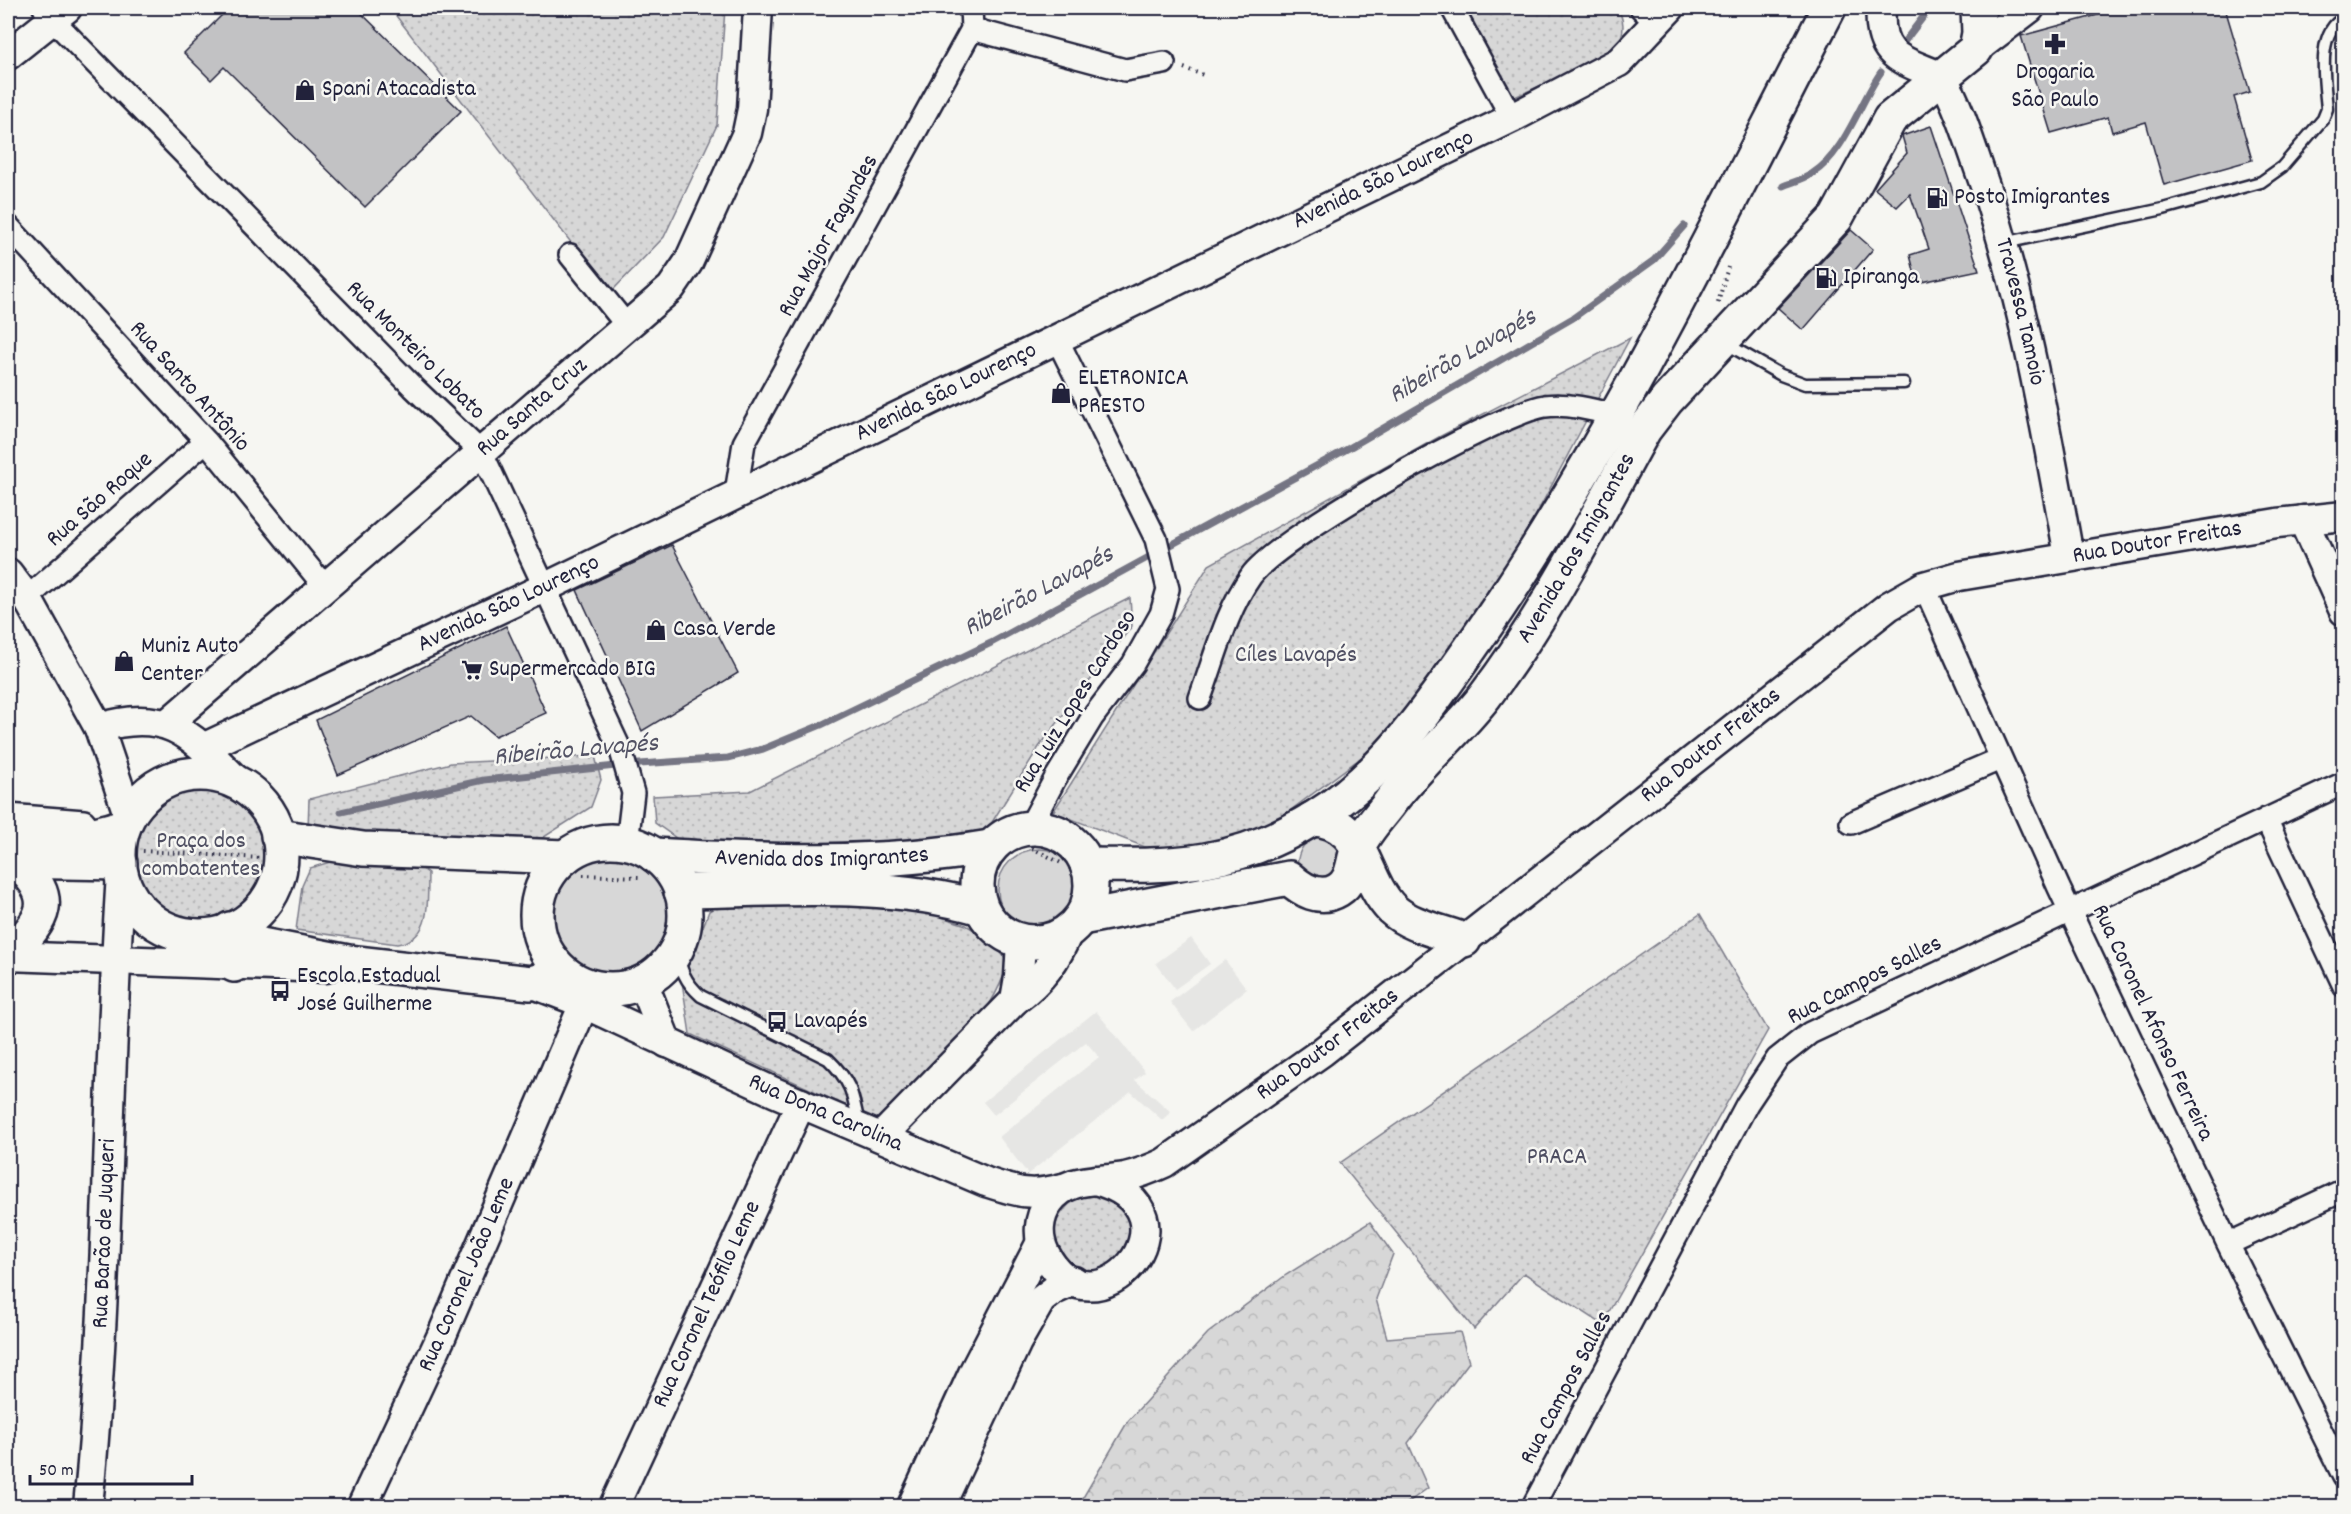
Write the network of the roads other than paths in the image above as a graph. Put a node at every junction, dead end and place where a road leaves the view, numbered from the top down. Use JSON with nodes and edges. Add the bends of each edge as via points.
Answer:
{"nodes":[{"id":1,"x":758,"y":8,"type":"edge"},
{"id":2,"x":971,"y":8,"type":"edge"},
{"id":3,"x":1452,"y":8,"type":"edge"},
{"id":4,"x":1829,"y":8,"type":"edge"},
{"id":5,"x":1881,"y":8,"type":"edge"},
{"id":6,"x":1978,"y":8,"type":"edge"},
{"id":7,"x":2030,"y":8,"type":"edge"},
{"id":8,"x":54,"y":12,"type":"edge"},
{"id":9,"x":1656,"y":13,"type":"edge"},
{"id":10,"x":2343,"y":18,"type":"edge"},
{"id":11,"x":972,"y":30,"type":"junction"},
{"id":12,"x":1976,"y":49,"type":"junction"},
{"id":13,"x":8,"y":55,"type":"edge"},
{"id":14,"x":1164,"y":63,"type":"dead end"},
{"id":15,"x":1942,"y":77,"type":"junction"},
{"id":16,"x":1512,"y":118,"type":"junction"},
{"id":17,"x":8,"y":226,"type":"edge"},
{"id":18,"x":2004,"y":243,"type":"junction"},
{"id":19,"x":570,"y":255,"type":"dead end"},
{"id":20,"x":628,"y":327,"type":"junction"},
{"id":21,"x":1057,"y":339,"type":"junction"},
{"id":22,"x":1722,"y":341,"type":"junction"},
{"id":23,"x":1904,"y":383,"type":"dead end"},
{"id":24,"x":1617,"y":416,"type":"junction"},
{"id":25,"x":206,"y":441,"type":"junction"},
{"id":26,"x":482,"y":453,"type":"junction"},
{"id":27,"x":736,"y":493,"type":"junction"},
{"id":28,"x":2343,"y":516,"type":"edge"},
{"id":29,"x":2303,"y":520,"type":"junction"},
{"id":30,"x":2069,"y":556,"type":"junction"},
{"id":31,"x":8,"y":573,"type":"edge"},
{"id":32,"x":1924,"y":586,"type":"junction"},
{"id":33,"x":325,"y":587,"type":"junction"},
{"id":34,"x":546,"y":587,"type":"junction"},
{"id":35,"x":27,"y":598,"type":"junction"},
{"id":36,"x":2343,"y":611,"type":"edge"},
{"id":37,"x":1200,"y":698,"type":"dead end"},
{"id":38,"x":168,"y":723,"type":"junction"},
{"id":39,"x":99,"y":728,"type":"junction"},
{"id":40,"x":203,"y":748,"type":"junction"},
{"id":41,"x":2000,"y":759,"type":"junction"},
{"id":42,"x":2343,"y":783,"type":"edge"},
{"id":43,"x":243,"y":787,"type":"junction"},
{"id":44,"x":8,"y":815,"type":"edge"},
{"id":45,"x":2266,"y":819,"type":"junction"},
{"id":46,"x":1851,"y":823,"type":"dead end"},
{"id":47,"x":1303,"y":824,"type":"junction"},
{"id":48,"x":1026,"y":837,"type":"junction"},
{"id":49,"x":118,"y":844,"type":"junction"},
{"id":50,"x":990,"y":847,"type":"junction"},
{"id":51,"x":279,"y":848,"type":"junction"},
{"id":52,"x":1357,"y":849,"type":"junction"},
{"id":53,"x":11,"y":853,"type":"edge"},
{"id":54,"x":557,"y":865,"type":"junction"},
{"id":55,"x":659,"y":866,"type":"junction"},
{"id":56,"x":1088,"y":869,"type":"junction"},
{"id":57,"x":1289,"y":878,"type":"junction"},
{"id":58,"x":981,"y":908,"type":"junction"},
{"id":59,"x":2070,"y":910,"type":"junction"},
{"id":60,"x":1075,"y":924,"type":"junction"},
{"id":61,"x":230,"y":929,"type":"junction"},
{"id":62,"x":170,"y":930,"type":"junction"},
{"id":63,"x":1022,"y":940,"type":"junction"},
{"id":64,"x":1464,"y":940,"type":"junction"},
{"id":65,"x":677,"y":948,"type":"junction"},
{"id":66,"x":8,"y":956,"type":"edge"},
{"id":67,"x":115,"y":961,"type":"junction"},
{"id":68,"x":348,"y":962,"type":"junction"},
{"id":69,"x":234,"y":965,"type":"junction"},
{"id":70,"x":634,"y":985,"type":"junction"},
{"id":71,"x":2343,"y":986,"type":"edge"},
{"id":72,"x":574,"y":989,"type":"junction"},
{"id":73,"x":1015,"y":1000,"type":"junction"},
{"id":74,"x":667,"y":1043,"type":"junction"},
{"id":75,"x":801,"y":1103,"type":"junction"},
{"id":76,"x":871,"y":1133,"type":"junction"},
{"id":77,"x":1164,"y":1163,"type":"junction"},
{"id":78,"x":1095,"y":1180,"type":"junction"},
{"id":79,"x":986,"y":1182,"type":"junction"},
{"id":80,"x":1063,"y":1188,"type":"junction"},
{"id":81,"x":2343,"y":1190,"type":"edge"},
{"id":82,"x":1143,"y":1219,"type":"junction"},
{"id":83,"x":1040,"y":1235,"type":"junction"},
{"id":84,"x":2228,"y":1244,"type":"junction"},
{"id":85,"x":1074,"y":1281,"type":"junction"},
{"id":86,"x":2343,"y":1477,"type":"edge"},
{"id":87,"x":88,"y":1506,"type":"edge"},
{"id":88,"x":362,"y":1506,"type":"edge"},
{"id":89,"x":614,"y":1506,"type":"edge"},
{"id":90,"x":912,"y":1506,"type":"edge"},
{"id":91,"x":940,"y":1506,"type":"edge"},
{"id":92,"x":1533,"y":1506,"type":"edge"}],
"edges":[{"from":1,"to":20,"type":"street","name":"Rua Santa Cruz","via":[[747,133],[681,275]]},
{"from":2,"to":11,"type":"street"},
{"from":3,"to":16,"type":"street"},
{"from":4,"to":24,"type":"main road","name":"Avenida dos Imigrantes"},
{"from":5,"to":15,"type":"street","via":[[1881,28],[1887,46],[1908,65]]},
{"from":6,"to":12,"type":"main road"},
{"from":7,"to":12,"type":"street"},
{"from":8,"to":13,"type":"street"},
{"from":8,"to":26,"type":"street","name":"Rua Monteiro Lobato","via":[[413,387]]},
{"from":9,"to":16,"type":"street","name":"Avenida São Lourenço","via":[[1619,62]]},
{"from":10,"to":18,"type":"lane","via":[[2325,43],[2327,109],[2323,118],[2282,166],[2261,182],[2163,209]]},
{"from":11,"to":14,"type":"street","via":[[1125,70]]},
{"from":11,"to":27,"type":"street","name":"Rua Major Fagundes","via":[[744,443]]},
{"from":12,"to":15,"type":"main road","name":"Avenida dos Imigrantes"},
{"from":15,"to":18,"type":"street","name":"Travessa Tamoio","via":[[1956,102]]},
{"from":15,"to":22,"type":"main road","name":"Avenida dos Imigrantes","via":[[1890,119],[1836,218]]},
{"from":16,"to":21,"type":"street","name":"Avenida São Lourenço"},
{"from":17,"to":25,"type":"street","name":"Rua Santo Antônio"},
{"from":18,"to":30,"type":"street","name":"Travessa Tamoio","via":[[2029,343]]},
{"from":19,"to":20,"type":"street"},
{"from":20,"to":26,"type":"street","name":"Rua Santa Cruz"},
{"from":21,"to":27,"type":"street","name":"Avenida São Lourenço"},
{"from":21,"to":48,"type":"street","name":"Rua Luiz Lopes Cardoso","via":[[1156,538],[1168,589],[1161,614],[1133,664],[1086,728]]},
{"from":22,"to":23,"type":"lane","via":[[1780,375],[1805,384]]},
{"from":22,"to":52,"type":"main road","name":"Avenida dos Imigrantes","via":[[1666,400],[1644,430],[1527,635],[1485,696],[1389,803]]},
{"from":24,"to":37,"type":"street","via":[[1581,407],[1546,406],[1507,417],[1372,490],[1292,540],[1251,574],[1232,609]]},
{"from":24,"to":47,"type":"main road","name":"Avenida dos Imigrantes","via":[[1521,576],[1440,693],[1403,741],[1344,795]]},
{"from":25,"to":33,"type":"street","name":"Rua Santo Antônio"},
{"from":25,"to":35,"type":"street","name":"Rua São Roque"},
{"from":26,"to":33,"type":"street","name":"Rua Santa Cruz"},
{"from":26,"to":34,"type":"street","name":"Rua Monteiro Lobato"},
{"from":27,"to":34,"type":"street","name":"Avenida São Lourenço"},
{"from":28,"to":29,"type":"street","name":"Rua Doutor Freitas"},
{"from":29,"to":30,"type":"street","name":"Rua Doutor Freitas"},
{"from":29,"to":36,"type":"street"},
{"from":30,"to":32,"type":"street","name":"Rua Doutor Freitas"},
{"from":31,"to":35,"type":"street"},
{"from":32,"to":41,"type":"street","name":"Rua Coronel Afonso Ferreira"},
{"from":32,"to":64,"type":"street","name":"Rua Doutor Freitas","via":[[1889,606]]},
{"from":33,"to":38,"type":"street","name":"Rua Santa Cruz"},
{"from":34,"to":40,"type":"street","name":"Avenida São Lourenço"},
{"from":34,"to":55,"type":"street","name":"Rua Monteiro Lobato","via":[[621,751]]},
{"from":35,"to":39,"type":"street"},
{"from":38,"to":39,"type":"street","via":[[140,719]]},
{"from":38,"to":40,"type":"street"},
{"from":39,"to":49,"type":"street"},
{"from":40,"to":43,"type":"street"},
{"from":41,"to":46,"type":"street"},
{"from":41,"to":59,"type":"street","name":"Rua Coronel Afonso Ferreira"},
{"from":42,"to":45,"type":"street","name":"Rua Campos Salles"},
{"from":43,"to":49,"type":"main road","via":[[221,777],[197,774],[174,778],[152,789],[135,806]]},
{"from":43,"to":51,"type":"main road","via":[[265,808]]},
{"from":44,"to":49,"type":"street","via":[[84,821]]},
{"from":45,"to":59,"type":"street","name":"Rua Campos Salles"},
{"from":45,"to":71,"type":"street"},
{"from":47,"to":52,"type":"main road","via":[[1327,819],[1341,825]]},
{"from":47,"to":56,"type":"main road","name":"Avenida dos Imigrantes","via":[[1259,846],[1212,861]]},
{"from":47,"to":57,"type":"main road","via":[[1284,844],[1282,862]]},
{"from":48,"to":50,"type":"main road","name":"Avenida dos Imigrantes","via":[[1014,831]]},
{"from":48,"to":56,"type":"main road","via":[[1047,829],[1064,837],[1078,849]]},
{"from":49,"to":53,"type":"main road"},
{"from":49,"to":62,"type":"main road","via":[[131,898],[148,917]]},
{"from":49,"to":67,"type":"street"},
{"from":50,"to":55,"type":"main road","name":"Avenida dos Imigrantes","via":[[900,859]]},
{"from":50,"to":58,"type":"main road","via":[[977,878]]},
{"from":51,"to":54,"type":"main road","name":"Avenida dos Imigrantes","via":[[363,849]]},
{"from":51,"to":61,"type":"main road","via":[[275,885],[263,906],[244,923]]},
{"from":52,"to":57,"type":"main road","name":"Avenida dos Imigrantes","via":[[1355,866],[1337,891],[1319,895],[1302,890]]},
{"from":52,"to":64,"type":"main road","via":[[1381,897],[1394,911],[1410,922]]},
{"from":53,"to":66,"type":"main road","via":[[36,880],[42,901],[38,923]]},
{"from":54,"to":55,"type":"main road","name":"Avenida dos Imigrantes","via":[[594,843]]},
{"from":54,"to":72,"type":"main road","via":[[542,886],[537,924],[551,959]]},
{"from":55,"to":58,"type":"main road","name":"Avenida dos Imigrantes","via":[[905,893]]},
{"from":55,"to":65,"type":"main road","via":[[685,912]]},
{"from":56,"to":60,"type":"main road","via":[[1089,901]]},
{"from":57,"to":60,"type":"main road"},
{"from":58,"to":63,"type":"main road","via":[[1005,934]]},
{"from":59,"to":84,"type":"street","name":"Rua Coronel Afonso Ferreira"},
{"from":59,"to":92,"type":"street","name":"Rua Campos Salles","via":[[1810,1033],[1777,1059],[1747,1104]]},
{"from":60,"to":63,"type":"main road","via":[[1054,938]]},
{"from":60,"to":73,"type":"street","via":[[1052,965]]},
{"from":61,"to":62,"type":"main road","via":[[221,934],[195,936]]},
{"from":61,"to":68,"type":"main road","via":[[261,945]]},
{"from":62,"to":69,"type":"main road"},
{"from":63,"to":73,"type":"street"},
{"from":64,"to":77,"type":"street","name":"Rua Doutor Freitas","via":[[1322,1052]]},
{"from":65,"to":70,"type":"main road","via":[[661,970]]},
{"from":65,"to":76,"type":"lane","via":[[681,971],[701,996],[828,1059],[852,1089]]},
{"from":66,"to":67,"type":"street"},
{"from":67,"to":69,"type":"street"},
{"from":67,"to":87,"type":"street","name":"Rua Barão de Juqueri","via":[[100,1392]]},
{"from":68,"to":69,"type":"street","via":[[328,968]]},
{"from":68,"to":72,"type":"main road"},
{"from":70,"to":72,"type":"main road"},
{"from":70,"to":74,"type":"street"},
{"from":72,"to":74,"type":"street","name":"Rua Dona Carolina"},
{"from":72,"to":88,"type":"street","name":"Rua Coronel João Leme","via":[[566,1040],[442,1335]]},
{"from":73,"to":76,"type":"street"},
{"from":74,"to":75,"type":"street","name":"Rua Dona Carolina"},
{"from":75,"to":76,"type":"street","name":"Rua Dona Carolina"},
{"from":75,"to":89,"type":"street","name":"Rua Coronel Teófilo Leme"},
{"from":76,"to":79,"type":"street","name":"Rua Dona Carolina"},
{"from":77,"to":78,"type":"street","name":"Rua Doutor Freitas","via":[[1122,1177]]},
{"from":77,"to":82,"type":"street","name":"Rua Doutor Freitas","via":[[1148,1183]]},
{"from":78,"to":80,"type":"street"},
{"from":78,"to":82,"type":"street","via":[[1113,1184],[1128,1195]]},
{"from":79,"to":80,"type":"street","name":"Rua Dona Carolina","via":[[1039,1194]]},
{"from":79,"to":83,"type":"street","name":"Rua Dona Carolina","via":[[1024,1210]]},
{"from":80,"to":83,"type":"street","via":[[1050,1201]]},
{"from":81,"to":84,"type":"street"},
{"from":82,"to":85,"type":"street","via":[[1144,1238],[1138,1257],[1127,1272],[1105,1284]]},
{"from":83,"to":85,"type":"street","via":[[1053,1268]]},
{"from":83,"to":90,"type":"street"},
{"from":84,"to":86,"type":"street","name":"Rua Coronel Afonso Ferreira"},
{"from":85,"to":91,"type":"street","via":[[1041,1300],[1017,1342]]}]}
